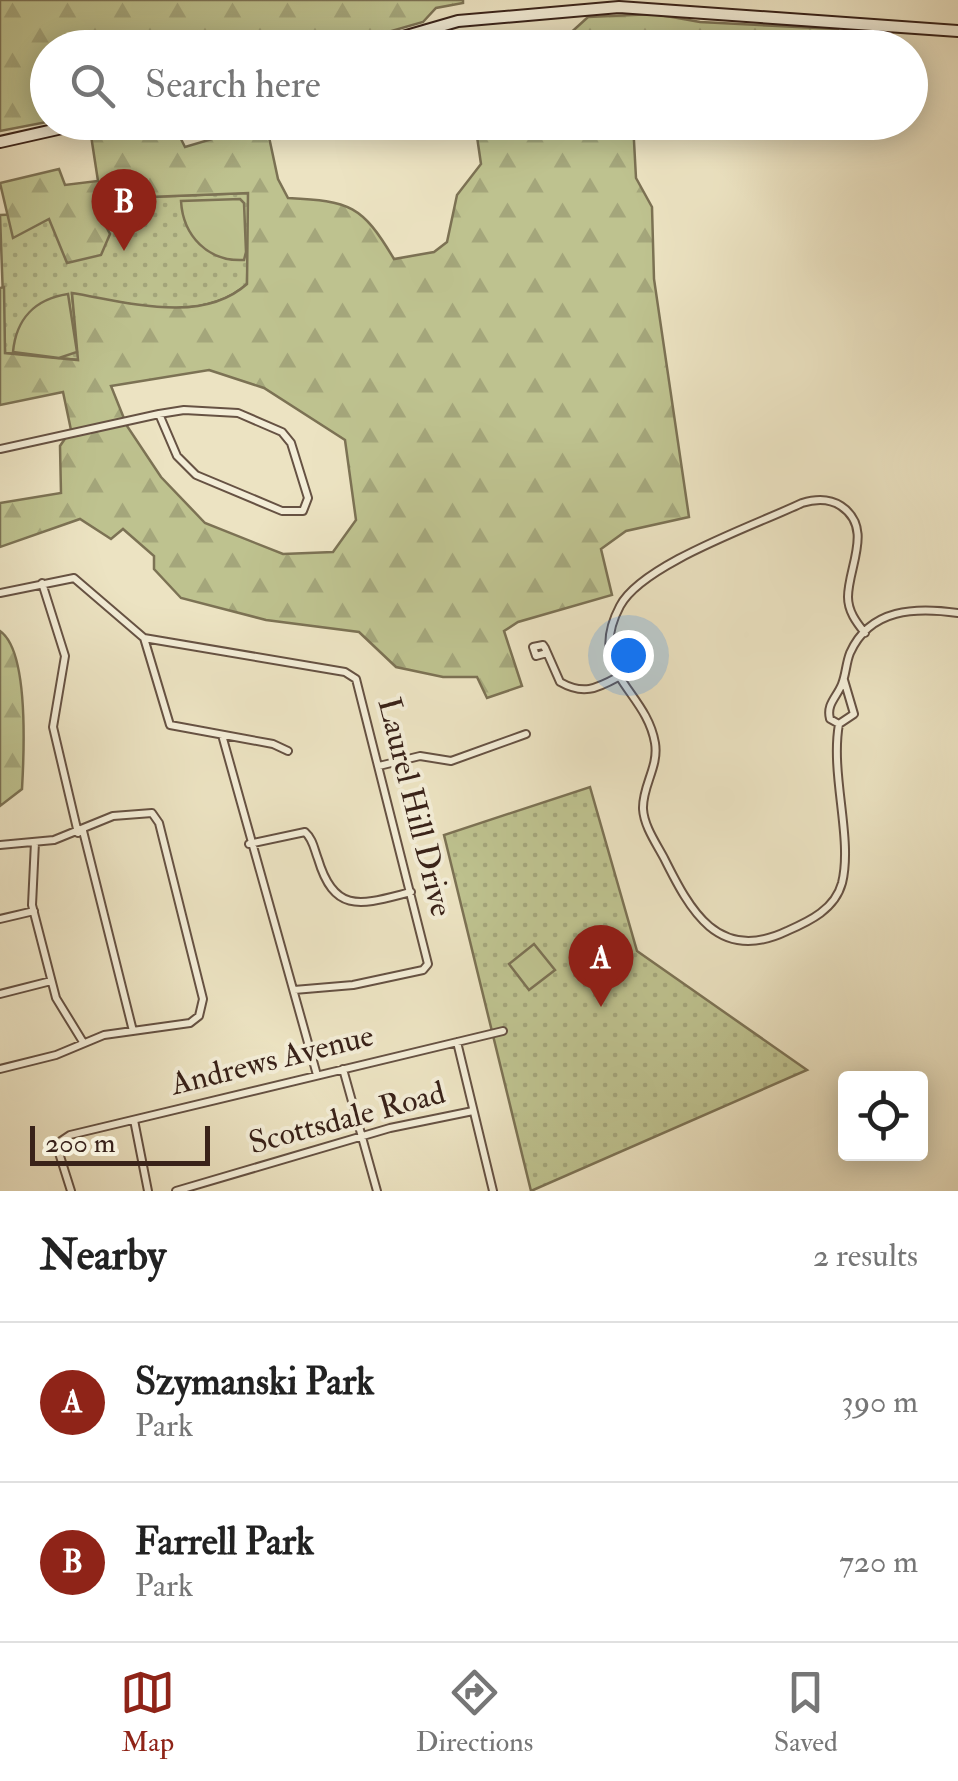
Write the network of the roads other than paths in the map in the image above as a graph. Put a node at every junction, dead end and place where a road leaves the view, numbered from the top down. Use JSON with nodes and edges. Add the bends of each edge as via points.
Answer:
{"nodes":[{"id":1,"x":427,"y":30,"type":"edge"},
{"id":2,"x":958,"y":31,"type":"edge"},
{"id":3,"x":30,"y":135,"type":"edge"},
{"id":4,"x":0,"y":142,"type":"edge"},
{"id":5,"x":159,"y":414,"type":"junction"},
{"id":6,"x":0,"y":449,"type":"edge"},
{"id":7,"x":42,"y":583,"type":"junction"},
{"id":8,"x":0,"y":593,"type":"edge"},
{"id":9,"x":958,"y":613,"type":"edge"},
{"id":10,"x":865,"y":632,"type":"junction"},
{"id":11,"x":144,"y":638,"type":"junction"},
{"id":12,"x":547,"y":653,"type":"dead end"},
{"id":13,"x":618,"y":677,"type":"junction"},
{"id":14,"x":844,"y":680,"type":"junction"},
{"id":15,"x":839,"y":724,"type":"junction"},
{"id":16,"x":526,"y":734,"type":"dead end"},
{"id":17,"x":222,"y":735,"type":"junction"},
{"id":18,"x":288,"y":752,"type":"dead end"},
{"id":19,"x":379,"y":766,"type":"junction"},
{"id":20,"x":80,"y":832,"type":"junction"},
{"id":21,"x":35,"y":842,"type":"junction"},
{"id":22,"x":0,"y":844,"type":"edge"},
{"id":23,"x":250,"y":844,"type":"junction"},
{"id":24,"x":411,"y":892,"type":"junction"},
{"id":25,"x":34,"y":911,"type":"junction"},
{"id":26,"x":0,"y":919,"type":"edge"},
{"id":27,"x":51,"y":981,"type":"junction"},
{"id":28,"x":294,"y":990,"type":"junction"},
{"id":29,"x":0,"y":994,"type":"edge"},
{"id":30,"x":133,"y":1030,"type":"junction"},
{"id":31,"x":503,"y":1030,"type":"dead end"},
{"id":32,"x":83,"y":1042,"type":"junction"},
{"id":33,"x":457,"y":1042,"type":"junction"},
{"id":34,"x":0,"y":1069,"type":"edge"},
{"id":35,"x":343,"y":1070,"type":"junction"},
{"id":36,"x":316,"y":1076,"type":"junction"},
{"id":37,"x":473,"y":1111,"type":"junction"},
{"id":38,"x":134,"y":1120,"type":"junction"},
{"id":39,"x":361,"y":1136,"type":"junction"},
{"id":40,"x":492,"y":1189,"type":"edge"},
{"id":41,"x":71,"y":1191,"type":"edge"},
{"id":42,"x":148,"y":1191,"type":"edge"},
{"id":43,"x":176,"y":1191,"type":"edge"},
{"id":44,"x":377,"y":1191,"type":"edge"},
{"id":45,"x":478,"y":1191,"type":"edge"}],
"edges":[{"from":1,"to":2,"type":"street","via":[[458,21],[619,6]]},
{"from":3,"to":4,"type":"street"},
{"from":5,"to":5,"type":"street","via":[[200,409],[272,424],[296,456],[308,498],[304,510],[293,514],[196,475],[177,456]]},
{"from":5,"to":6,"type":"street"},
{"from":7,"to":8,"type":"street"},
{"from":7,"to":11,"type":"street","via":[[74,578]]},
{"from":7,"to":20,"type":"street","via":[[65,656],[53,728]]},
{"from":9,"to":10,"type":"street","via":[[903,610]]},
{"from":10,"to":13,"type":"street","via":[[848,602],[855,522],[838,504],[810,501],[641,579],[618,608],[610,632]]},
{"from":10,"to":14,"type":"street","via":[[850,653]]},
{"from":11,"to":17,"type":"street","via":[[170,725]]},
{"from":11,"to":19,"type":"street","name":"Laurel Hill Drive","via":[[351,674]]},
{"from":12,"to":13,"type":"street","via":[[560,682],[578,690]]},
{"from":13,"to":15,"type":"street","via":[[655,740],[644,796],[647,824],[695,915],[734,939],[784,933],[820,914],[837,894],[843,869]]},
{"from":14,"to":15,"type":"street","via":[[828,711]]},
{"from":14,"to":15,"type":"street","via":[[854,714]]},
{"from":16,"to":19,"type":"street","via":[[452,761],[420,756]]},
{"from":17,"to":18,"type":"street"},
{"from":17,"to":23,"type":"street"},
{"from":19,"to":24,"type":"street","name":"Laurel Hill Drive"},
{"from":20,"to":21,"type":"street"},
{"from":20,"to":30,"type":"street"},
{"from":20,"to":30,"type":"street","via":[[136,812],[156,817],[202,1010],[182,1025]]},
{"from":21,"to":22,"type":"street"},
{"from":21,"to":25,"type":"street"},
{"from":23,"to":24,"type":"street","via":[[305,832],[337,896],[364,903]]},
{"from":23,"to":28,"type":"street"},
{"from":24,"to":28,"type":"street","name":"Laurel Hill Drive","via":[[426,969]]},
{"from":25,"to":26,"type":"street"},
{"from":25,"to":27,"type":"street"},
{"from":27,"to":29,"type":"street"},
{"from":27,"to":32,"type":"street"},
{"from":28,"to":36,"type":"street"},
{"from":30,"to":32,"type":"street"},
{"from":31,"to":33,"type":"street","name":"Andrews Avenue"},
{"from":32,"to":34,"type":"street"},
{"from":33,"to":35,"type":"street","name":"Andrews Avenue"},
{"from":33,"to":37,"type":"street"},
{"from":35,"to":36,"type":"street","name":"Andrews Avenue"},
{"from":35,"to":39,"type":"street"},
{"from":36,"to":38,"type":"street","name":"Andrews Avenue"},
{"from":37,"to":39,"type":"street","name":"Scottsdale Road"},
{"from":37,"to":40,"type":"street"},
{"from":38,"to":41,"type":"street","name":"Andrews Avenue","via":[[70,1135],[60,1147]]},
{"from":38,"to":42,"type":"street"},
{"from":39,"to":43,"type":"street","name":"Scottsdale Road"},
{"from":39,"to":44,"type":"street"},
{"from":40,"to":45,"type":"street"}]}
